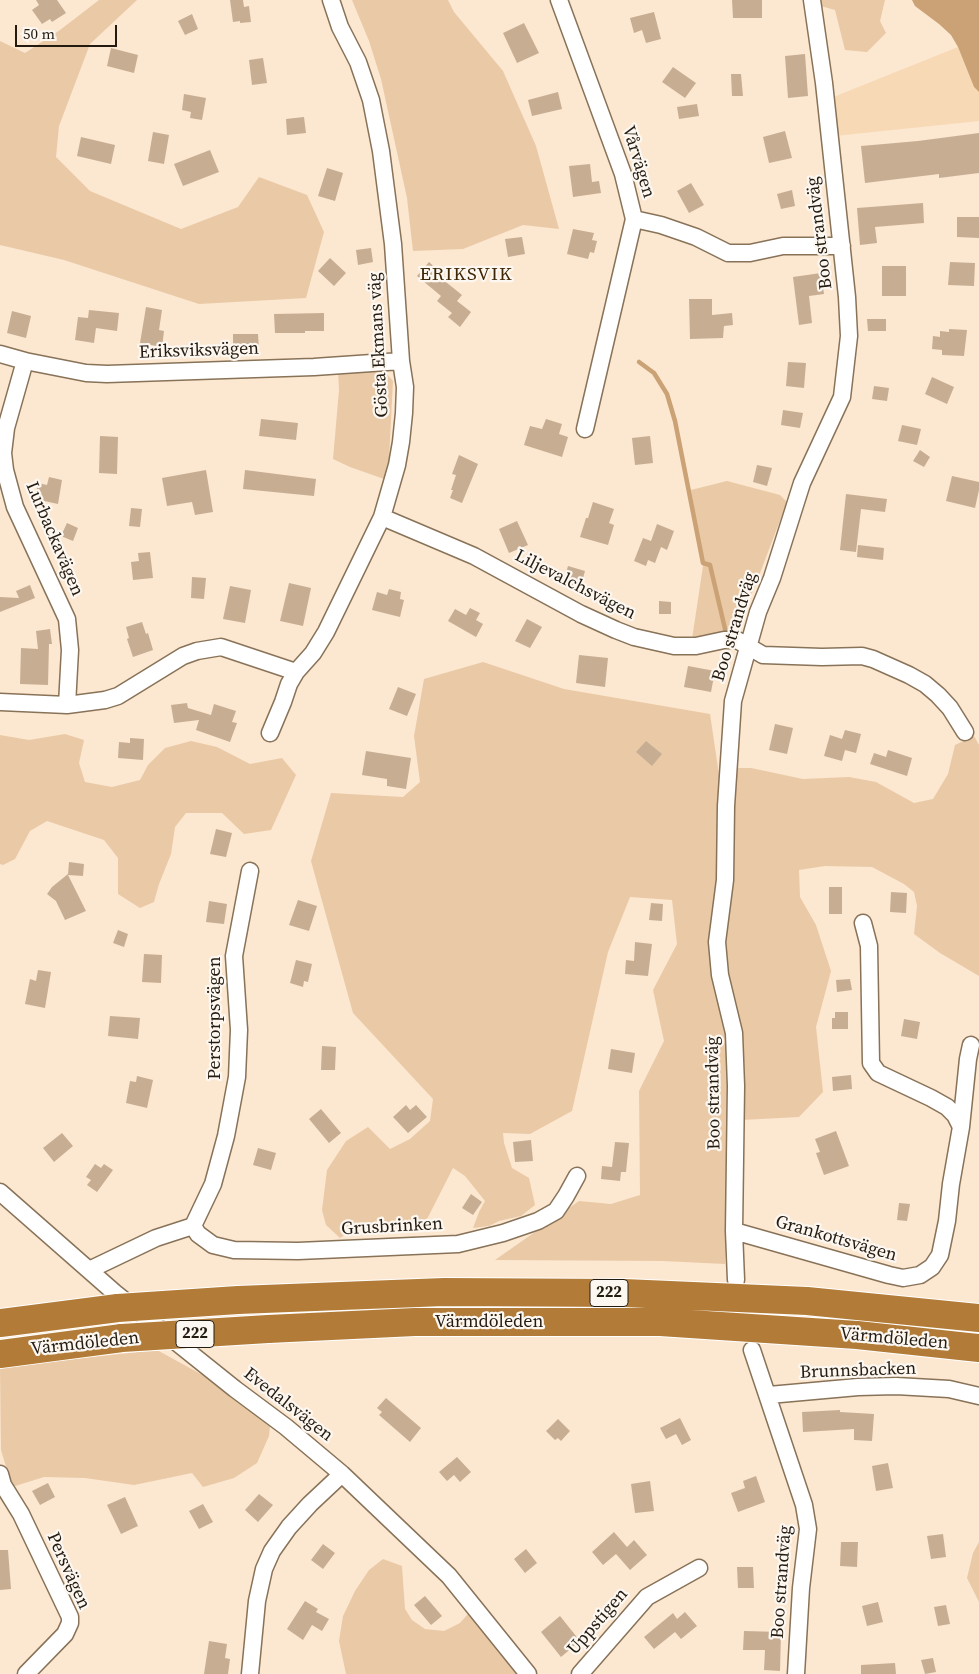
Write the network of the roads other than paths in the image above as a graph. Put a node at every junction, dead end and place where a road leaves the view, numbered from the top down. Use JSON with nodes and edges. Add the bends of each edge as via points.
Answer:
{"nodes":[{"id":1,"x":331,"y":0,"type":"edge"},
{"id":2,"x":559,"y":0,"type":"edge"},
{"id":3,"x":812,"y":0,"type":"edge"},
{"id":4,"x":634,"y":219,"type":"junction"},
{"id":5,"x":842,"y":246,"type":"junction"},
{"id":6,"x":0,"y":354,"type":"edge"},
{"id":7,"x":401,"y":360,"type":"junction"},
{"id":8,"x":25,"y":361,"type":"junction"},
{"id":9,"x":585,"y":429,"type":"dead end"},
{"id":10,"x":382,"y":517,"type":"junction"},
{"id":11,"x":749,"y":646,"type":"junction"},
{"id":12,"x":296,"y":672,"type":"junction"},
{"id":13,"x":0,"y":702,"type":"edge"},
{"id":14,"x":67,"y":705,"type":"junction"},
{"id":15,"x":965,"y":732,"type":"dead end"},
{"id":16,"x":270,"y":733,"type":"dead end"},
{"id":17,"x":250,"y":871,"type":"dead end"},
{"id":18,"x":863,"y":923,"type":"dead end"},
{"id":19,"x":971,"y":1044,"type":"dead end"},
{"id":20,"x":961,"y":1128,"type":"junction"},
{"id":21,"x":577,"y":1176,"type":"dead end"},
{"id":22,"x":0,"y":1192,"type":"edge"},
{"id":23,"x":193,"y":1226,"type":"junction"},
{"id":24,"x":734,"y":1232,"type":"junction"},
{"id":25,"x":89,"y":1270,"type":"junction"},
{"id":26,"x":736,"y":1280,"type":"dead end"},
{"id":27,"x":979,"y":1318,"type":"edge"},
{"id":28,"x":0,"y":1322,"type":"edge"},
{"id":29,"x":979,"y":1348,"type":"edge"},
{"id":30,"x":752,"y":1350,"type":"dead end"},
{"id":31,"x":0,"y":1354,"type":"edge"},
{"id":32,"x":768,"y":1395,"type":"junction"},
{"id":33,"x":979,"y":1396,"type":"edge"},
{"id":34,"x":0,"y":1474,"type":"edge"},
{"id":35,"x":342,"y":1474,"type":"junction"},
{"id":36,"x":699,"y":1568,"type":"dead end"},
{"id":37,"x":26,"y":1674,"type":"edge"},
{"id":38,"x":250,"y":1674,"type":"edge"},
{"id":39,"x":528,"y":1674,"type":"edge"},
{"id":40,"x":580,"y":1674,"type":"edge"},
{"id":41,"x":796,"y":1674,"type":"edge"}],
"edges":[{"from":1,"to":7,"type":"street","name":"Gösta Ekmans väg","via":[[371,100],[381,151],[393,244]]},
{"from":2,"to":4,"type":"street","name":"Vårvägen","via":[[623,174]]},
{"from":3,"to":5,"type":"street","name":"Boo strandväg"},
{"from":4,"to":5,"type":"street","via":[[696,237],[728,253],[750,253],[784,246]]},
{"from":4,"to":9,"type":"street","name":"Vårvägen"},
{"from":5,"to":11,"type":"street","name":"Boo strandväg","via":[[850,336],[842,397],[802,483]]},
{"from":6,"to":8,"type":"street","name":"Eriksviksvägen"},
{"from":7,"to":8,"type":"street","name":"Eriksviksvägen","via":[[314,367],[107,374]]},
{"from":7,"to":10,"type":"street","name":"Gösta Ekmans väg","via":[[405,387],[401,442]]},
{"from":8,"to":14,"type":"street","name":"Lurbackavägen","via":[[6,428],[3,453],[15,507],[67,619],[70,650]]},
{"from":10,"to":11,"type":"street","name":"Liljevalchsvägen","via":[[474,556],[616,630],[674,646],[696,646],[724,640],[737,640]]},
{"from":10,"to":12,"type":"street","name":"Gösta Ekmans väg","via":[[326,632]]},
{"from":11,"to":15,"type":"street","name":"Liljevalchsvägen","via":[[763,656],[862,656],[873,659],[909,674],[938,694]]},
{"from":11,"to":24,"type":"street","name":"Boo strandväg","via":[[733,701],[726,806],[726,880],[717,942],[720,975],[734,1033]]},
{"from":12,"to":14,"type":"street","via":[[221,647],[184,656],[118,696]]},
{"from":12,"to":16,"type":"street","name":"Gösta Ekmans väg"},
{"from":13,"to":14,"type":"street"},
{"from":17,"to":23,"type":"street","name":"Perstorpsvägen","via":[[234,956],[239,1030],[237,1077],[220,1163]]},
{"from":18,"to":20,"type":"street","via":[[869,946],[872,1064],[878,1073],[947,1107]]},
{"from":19,"to":20,"type":"street","name":"Grankottsvägen"},
{"from":20,"to":24,"type":"street","name":"Grankottsvägen","via":[[940,1255],[932,1267],[920,1275],[903,1278],[889,1275]]},
{"from":21,"to":23,"type":"street","name":"Grusbrinken","via":[[556,1211],[503,1233],[458,1244],[298,1252],[234,1250],[213,1245]]},
{"from":22,"to":25,"type":"street","name":"Evedalsvägen"},
{"from":23,"to":25,"type":"street","via":[[156,1238]]},
{"from":24,"to":26,"type":"street","name":"Boo strandväg"},
{"from":25,"to":35,"type":"street","name":"Evedalsvägen"},
{"from":27,"to":28,"type":"highway","name":"Värmdöleden","number":"222","bridge":true,"via":[[807,1301],[624,1293],[444,1292],[118,1308]]},
{"from":29,"to":31,"type":"highway","name":"Värmdöleden","number":"222","bridge":true,"via":[[857,1335],[660,1322],[415,1322],[122,1338]]},
{"from":30,"to":32,"type":"street","name":"Boo strandväg"},
{"from":32,"to":33,"type":"street","name":"Brunnsbacken","via":[[896,1386]]},
{"from":32,"to":41,"type":"street","name":"Boo strandväg","via":[[804,1505],[808,1529]]},
{"from":34,"to":37,"type":"street","name":"Persvägen","via":[[70,1616],[65,1634]]},
{"from":35,"to":38,"type":"street","via":[[289,1527],[272,1551],[257,1601]]},
{"from":35,"to":39,"type":"street","name":"Evedalsvägen","via":[[448,1576]]},
{"from":36,"to":40,"type":"street","name":"Uppstigen","via":[[647,1597]]}]}
